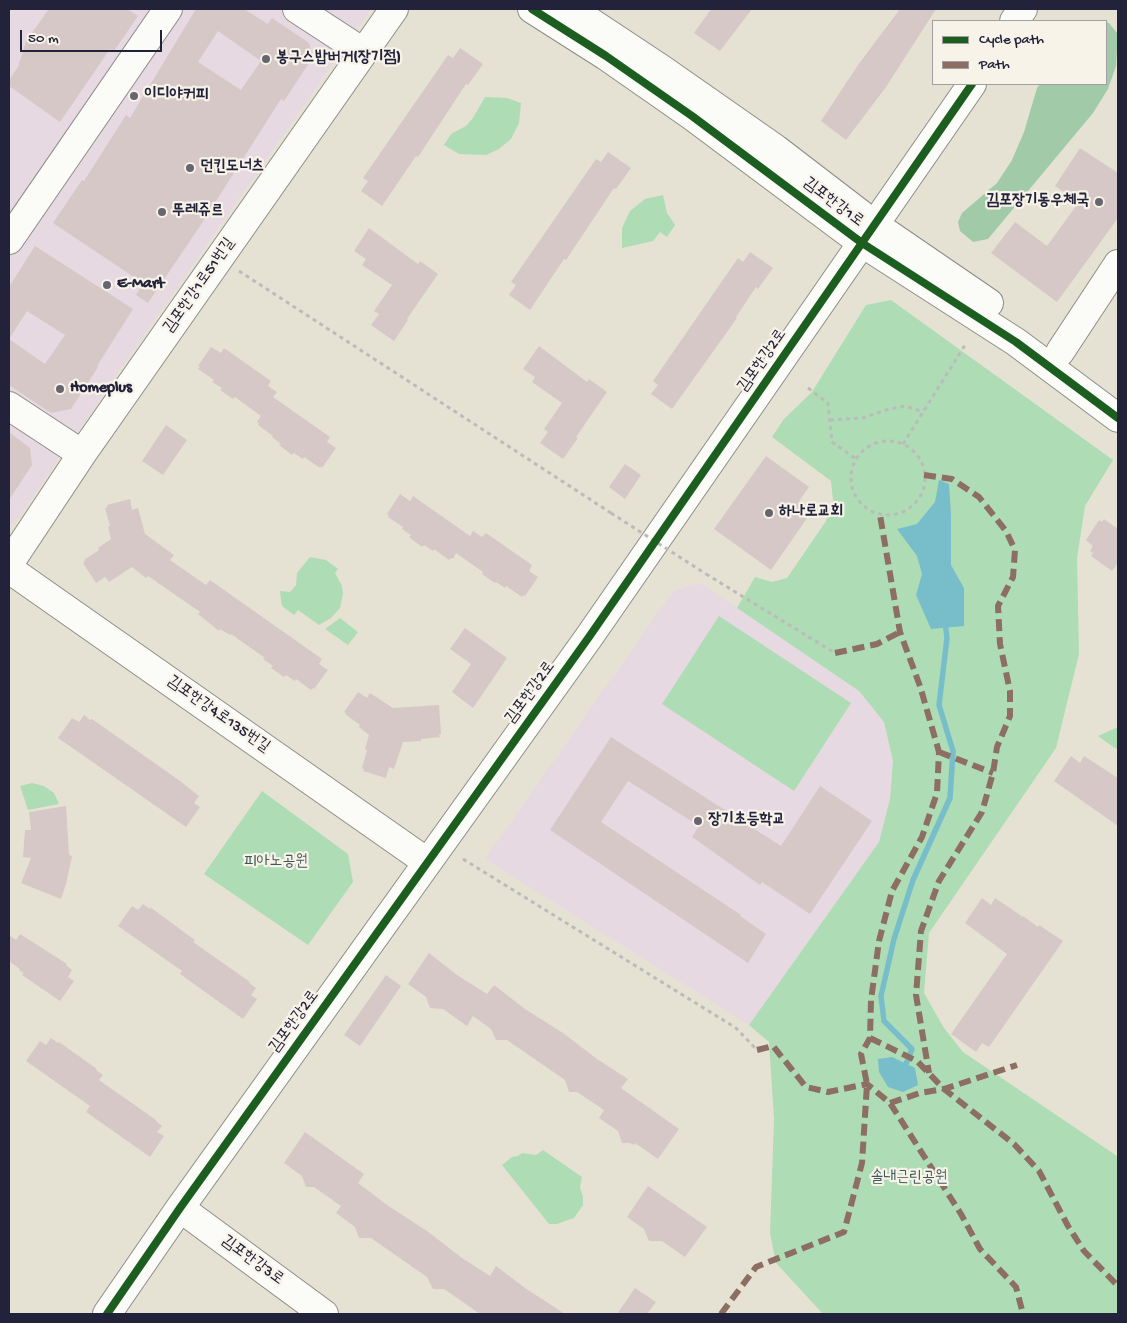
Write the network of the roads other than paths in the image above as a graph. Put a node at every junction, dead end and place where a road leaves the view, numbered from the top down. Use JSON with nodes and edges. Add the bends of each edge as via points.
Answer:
{"nodes":[{"id":1,"x":168,"y":9,"type":"edge"},
{"id":2,"x":297,"y":9,"type":"edge"},
{"id":3,"x":394,"y":9,"type":"edge"},
{"id":4,"x":532,"y":9,"type":"edge"},
{"id":5,"x":571,"y":9,"type":"edge"},
{"id":6,"x":1023,"y":9,"type":"edge"},
{"id":7,"x":1015,"y":20,"type":"edge"},
{"id":8,"x":363,"y":52,"type":"junction"},
{"id":9,"x":971,"y":85,"type":"edge"},
{"id":10,"x":869,"y":234,"type":"junction"},
{"id":11,"x":9,"y":240,"type":"edge"},
{"id":12,"x":1118,"y":264,"type":"edge"},
{"id":13,"x":1060,"y":352,"type":"junction"},
{"id":14,"x":1118,"y":396,"type":"edge"},
{"id":15,"x":9,"y":406,"type":"edge"},
{"id":16,"x":1118,"y":418,"type":"edge"},
{"id":17,"x":82,"y":454,"type":"junction"},
{"id":18,"x":9,"y":564,"type":"edge"},
{"id":19,"x":9,"y":569,"type":"edge"},
{"id":20,"x":427,"y":862,"type":"junction"},
{"id":21,"x":180,"y":1208,"type":"junction"},
{"id":22,"x":107,"y":1314,"type":"edge"},
{"id":23,"x":324,"y":1314,"type":"edge"}],
"edges":[{"from":1,"to":11,"type":"street"},
{"from":2,"to":8,"type":"street"},
{"from":3,"to":8,"type":"street","name":"김포한강1로51번길"},
{"from":4,"to":10,"type":"street","name":"김포한강1로"},
{"from":5,"to":10,"type":"street","name":"김포한강1로","via":[[776,149]]},
{"from":6,"to":7,"type":"street"},
{"from":8,"to":17,"type":"street","name":"김포한강1로51번길"},
{"from":9,"to":10,"type":"street","name":"김포한강2로"},
{"from":10,"to":13,"type":"street","name":"김포한강1로"},
{"from":10,"to":16,"type":"street","name":"김포한강1로"},
{"from":10,"to":20,"type":"street","name":"김포한강2로","via":[[589,637]]},
{"from":12,"to":13,"type":"street"},
{"from":13,"to":14,"type":"street","name":"김포한강1로"},
{"from":15,"to":17,"type":"street"},
{"from":17,"to":18,"type":"street","name":"김포한강1로51번길"},
{"from":19,"to":20,"type":"street","name":"김포한강4로135번길"},
{"from":20,"to":21,"type":"street","name":"김포한강2로"},
{"from":21,"to":22,"type":"street","name":"김포한강2로"},
{"from":21,"to":23,"type":"street","name":"김포한강3로"}]}
